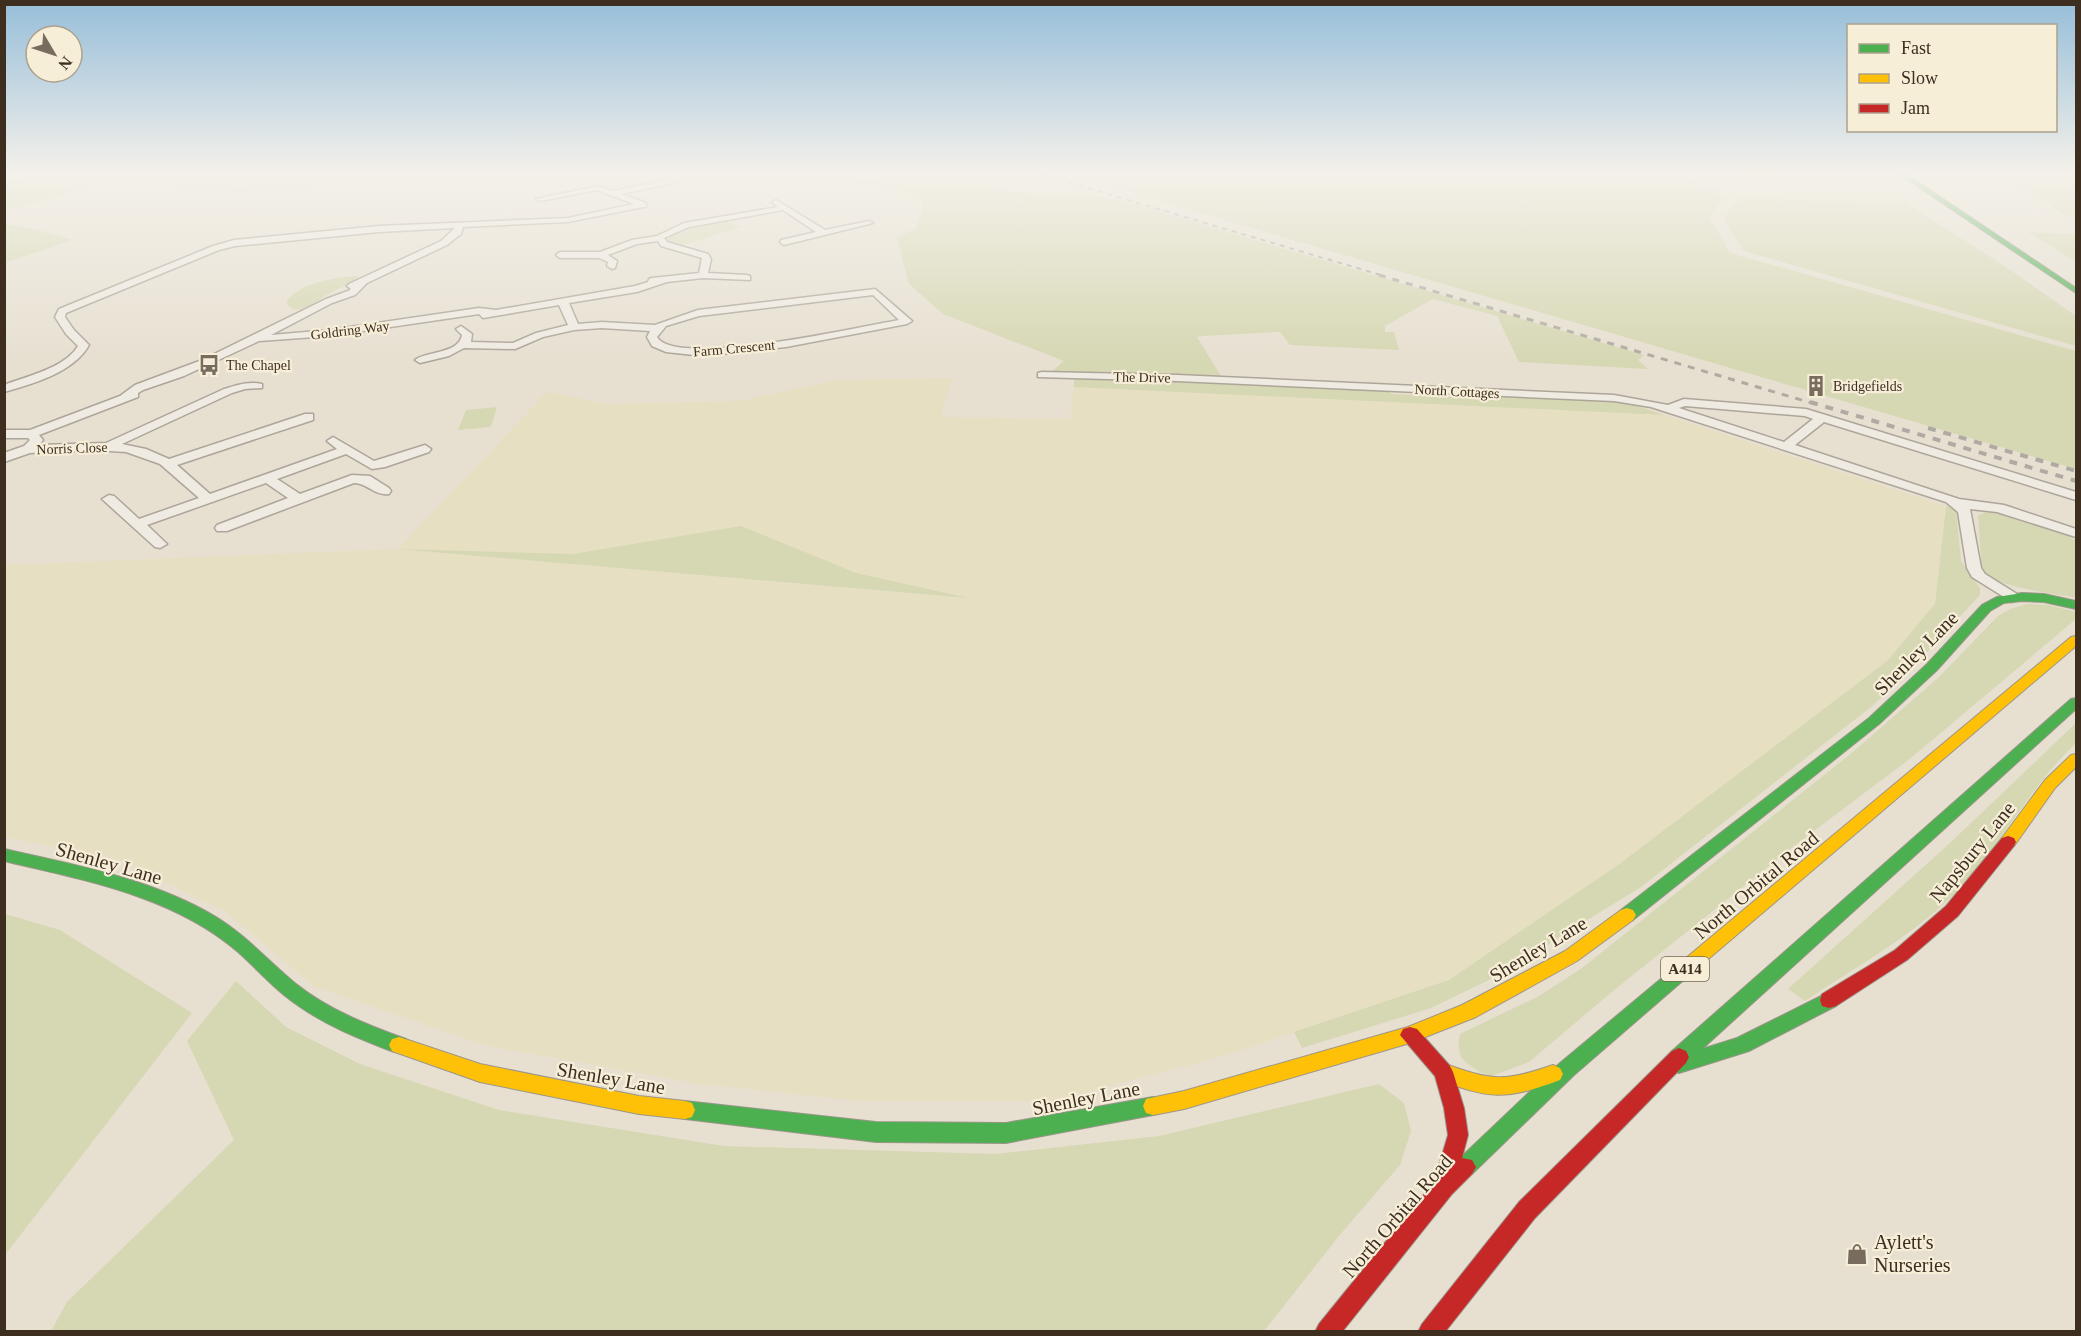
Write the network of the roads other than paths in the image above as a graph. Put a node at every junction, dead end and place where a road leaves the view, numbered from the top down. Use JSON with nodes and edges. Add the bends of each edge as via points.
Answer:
{"nodes":[{"id":1,"x":297,"y":236,"type":"edge"},
{"id":2,"x":453,"y":236,"type":"edge"},
{"id":3,"x":807,"y":236,"type":"edge"},
{"id":4,"x":1991,"y":236,"type":"edge"},
{"id":5,"x":2019,"y":236,"type":"edge"},
{"id":6,"x":660,"y":238,"type":"joint"},
{"id":7,"x":783,"y":242,"type":"dead end"},
{"id":8,"x":2028,"y":242,"type":"dead end"},
{"id":9,"x":560,"y":255,"type":"dead end"},
{"id":10,"x":601,"y":255,"type":"junction"},
{"id":11,"x":612,"y":266,"type":"dead end"},
{"id":12,"x":703,"y":275,"type":"junction"},
{"id":13,"x":747,"y":278,"type":"dead end"},
{"id":14,"x":2074,"y":292,"type":"edge"},
{"id":15,"x":563,"y":303,"type":"junction"},
{"id":16,"x":574,"y":327,"type":"junction"},
{"id":17,"x":657,"y":328,"type":"junction"},
{"id":18,"x":461,"y":329,"type":"dead end"},
{"id":19,"x":257,"y":339,"type":"junction"},
{"id":20,"x":463,"y":345,"type":"junction"},
{"id":21,"x":420,"y":360,"type":"dead end"},
{"id":22,"x":1042,"y":375,"type":"dead end"},
{"id":23,"x":1242,"y":381,"type":"joint"},
{"id":24,"x":258,"y":386,"type":"dead end"},
{"id":25,"x":4,"y":389,"type":"edge"},
{"id":26,"x":1671,"y":408,"type":"junction"},
{"id":27,"x":309,"y":417,"type":"dead end"},
{"id":28,"x":1822,"y":418,"type":"junction"},
{"id":29,"x":4,"y":434,"type":"edge"},
{"id":30,"x":31,"y":434,"type":"junction"},
{"id":31,"x":333,"y":441,"type":"dead end"},
{"id":32,"x":111,"y":445,"type":"junction"},
{"id":33,"x":1786,"y":446,"type":"junction"},
{"id":34,"x":28,"y":449,"type":"junction"},
{"id":35,"x":425,"y":449,"type":"dead end"},
{"id":36,"x":346,"y":450,"type":"junction"},
{"id":37,"x":4,"y":458,"type":"edge"},
{"id":38,"x":168,"y":464,"type":"junction"},
{"id":39,"x":267,"y":478,"type":"junction"},
{"id":40,"x":384,"y":491,"type":"dead end"},
{"id":41,"x":2076,"y":496,"type":"edge"},
{"id":42,"x":109,"y":499,"type":"dead end"},
{"id":43,"x":208,"y":499,"type":"junction"},
{"id":44,"x":298,"y":500,"type":"junction"},
{"id":45,"x":1958,"y":503,"type":"junction"},
{"id":46,"x":137,"y":524,"type":"junction"},
{"id":47,"x":222,"y":528,"type":"dead end"},
{"id":48,"x":2076,"y":533,"type":"edge"},
{"id":49,"x":160,"y":544,"type":"dead end"},
{"id":50,"x":2012,"y":597,"type":"junction"},
{"id":51,"x":2076,"y":605,"type":"edge"},
{"id":52,"x":2076,"y":640,"type":"edge"},
{"id":53,"x":2076,"y":702,"type":"edge"},
{"id":54,"x":2076,"y":759,"type":"edge"},
{"id":55,"x":4,"y":855,"type":"edge"},
{"id":56,"x":1410,"y":1035,"type":"junction"},
{"id":57,"x":1669,"y":1066,"type":"junction"},
{"id":58,"x":1567,"y":1069,"type":"junction"},
{"id":59,"x":1443,"y":1072,"type":"junction"},
{"id":60,"x":1444,"y":1187,"type":"junction"},
{"id":61,"x":1327,"y":1332,"type":"edge"},
{"id":62,"x":1430,"y":1332,"type":"edge"}],
"edges":[{"from":1,"to":25,"type":"street","via":[[216,248],[62,312],[60,317],[84,345],[83,351],[66,363]]},
{"from":2,"to":19,"type":"street","name":"Goldring Way"},
{"from":3,"to":7,"type":"street"},
{"from":4,"to":14,"type":"main road"},
{"from":5,"to":8,"type":"main road"},
{"from":6,"to":10,"type":"street","via":[[635,242]]},
{"from":6,"to":12,"type":"street","via":[[664,244],[705,256]]},
{"from":9,"to":10,"type":"street"},
{"from":10,"to":11,"type":"street","via":[[613,261]]},
{"from":12,"to":13,"type":"street","name":"Goldring Way"},
{"from":12,"to":15,"type":"street","name":"Goldring Way"},
{"from":15,"to":16,"type":"street"},
{"from":15,"to":19,"type":"street","name":"Goldring Way","via":[[479,316]]},
{"from":16,"to":17,"type":"street"},
{"from":16,"to":20,"type":"street","via":[[515,346]]},
{"from":17,"to":17,"type":"street","name":"Farm Crescent","via":[[698,313],[875,292],[907,321],[786,344],[704,353],[670,350],[656,344],[652,337]]},
{"from":18,"to":20,"type":"street","via":[[467,334]]},
{"from":19,"to":30,"type":"street","name":"Goldring Way","via":[[167,383]]},
{"from":20,"to":21,"type":"street"},
{"from":22,"to":23,"type":"street","name":"The Drive"},
{"from":23,"to":26,"type":"street","name":"North Cottages","via":[[1614,398]]},
{"from":24,"to":32,"type":"street","via":[[228,391]]},
{"from":26,"to":28,"type":"street","name":"North Cottages","via":[[1684,402],[1790,410]]},
{"from":26,"to":33,"type":"street","name":"North Cottages"},
{"from":27,"to":38,"type":"street"},
{"from":28,"to":33,"type":"street"},
{"from":28,"to":41,"type":"street","name":"North Cottages"},
{"from":29,"to":30,"type":"street"},
{"from":30,"to":34,"type":"street","via":[[37,440]]},
{"from":31,"to":36,"type":"street"},
{"from":32,"to":34,"type":"street","name":"Norris Close"},
{"from":32,"to":38,"type":"street","name":"Norris Close","via":[[155,456]]},
{"from":33,"to":45,"type":"street","name":"North Cottages"},
{"from":34,"to":37,"type":"street","name":"Norris Close"},
{"from":35,"to":36,"type":"street","via":[[372,465]]},
{"from":36,"to":39,"type":"street"},
{"from":38,"to":43,"type":"street","name":"Norris Close"},
{"from":39,"to":43,"type":"street"},
{"from":39,"to":44,"type":"street"},
{"from":40,"to":44,"type":"street","via":[[360,478]]},
{"from":42,"to":46,"type":"street"},
{"from":43,"to":46,"type":"street"},
{"from":44,"to":47,"type":"street"},
{"from":45,"to":48,"type":"street","name":"North Cottages","via":[[2000,508]]},
{"from":45,"to":50,"type":"street","via":[[1965,511],[1974,568],[1979,577]]},
{"from":46,"to":49,"type":"street"},
{"from":50,"to":51,"type":"main road","name":"Shenley Lane","via":[[2040,597]]},
{"from":50,"to":56,"type":"main road","name":"Shenley Lane","via":[[1990,605],[1874,721],[1578,950],[1469,1011]]},
{"from":52,"to":58,"type":"main road","name":"North Orbital Road","number":"A414"},
{"from":53,"to":57,"type":"main road"},
{"from":54,"to":57,"type":"main road","name":"Napsbury Lane","via":[[2050,784],[1953,911],[1901,955],[1829,1000],[1742,1045]]},
{"from":55,"to":56,"type":"main road","name":"Shenley Lane","via":[[128,885],[180,906],[235,939],[299,997],[369,1035],[480,1073],[639,1105],[876,1132],[1006,1133],[1184,1100]]},
{"from":56,"to":59,"type":"main road"},
{"from":57,"to":62,"type":"main road","via":[[1527,1210]]},
{"from":58,"to":59,"type":"main road","via":[[1495,1091],[1478,1088]]},
{"from":58,"to":60,"type":"main road","name":"North Orbital Road","number":"A414"},
{"from":59,"to":60,"type":"main road","via":[[1458,1135]]},
{"from":60,"to":61,"type":"main road","name":"North Orbital Road","number":"A414"}]}
